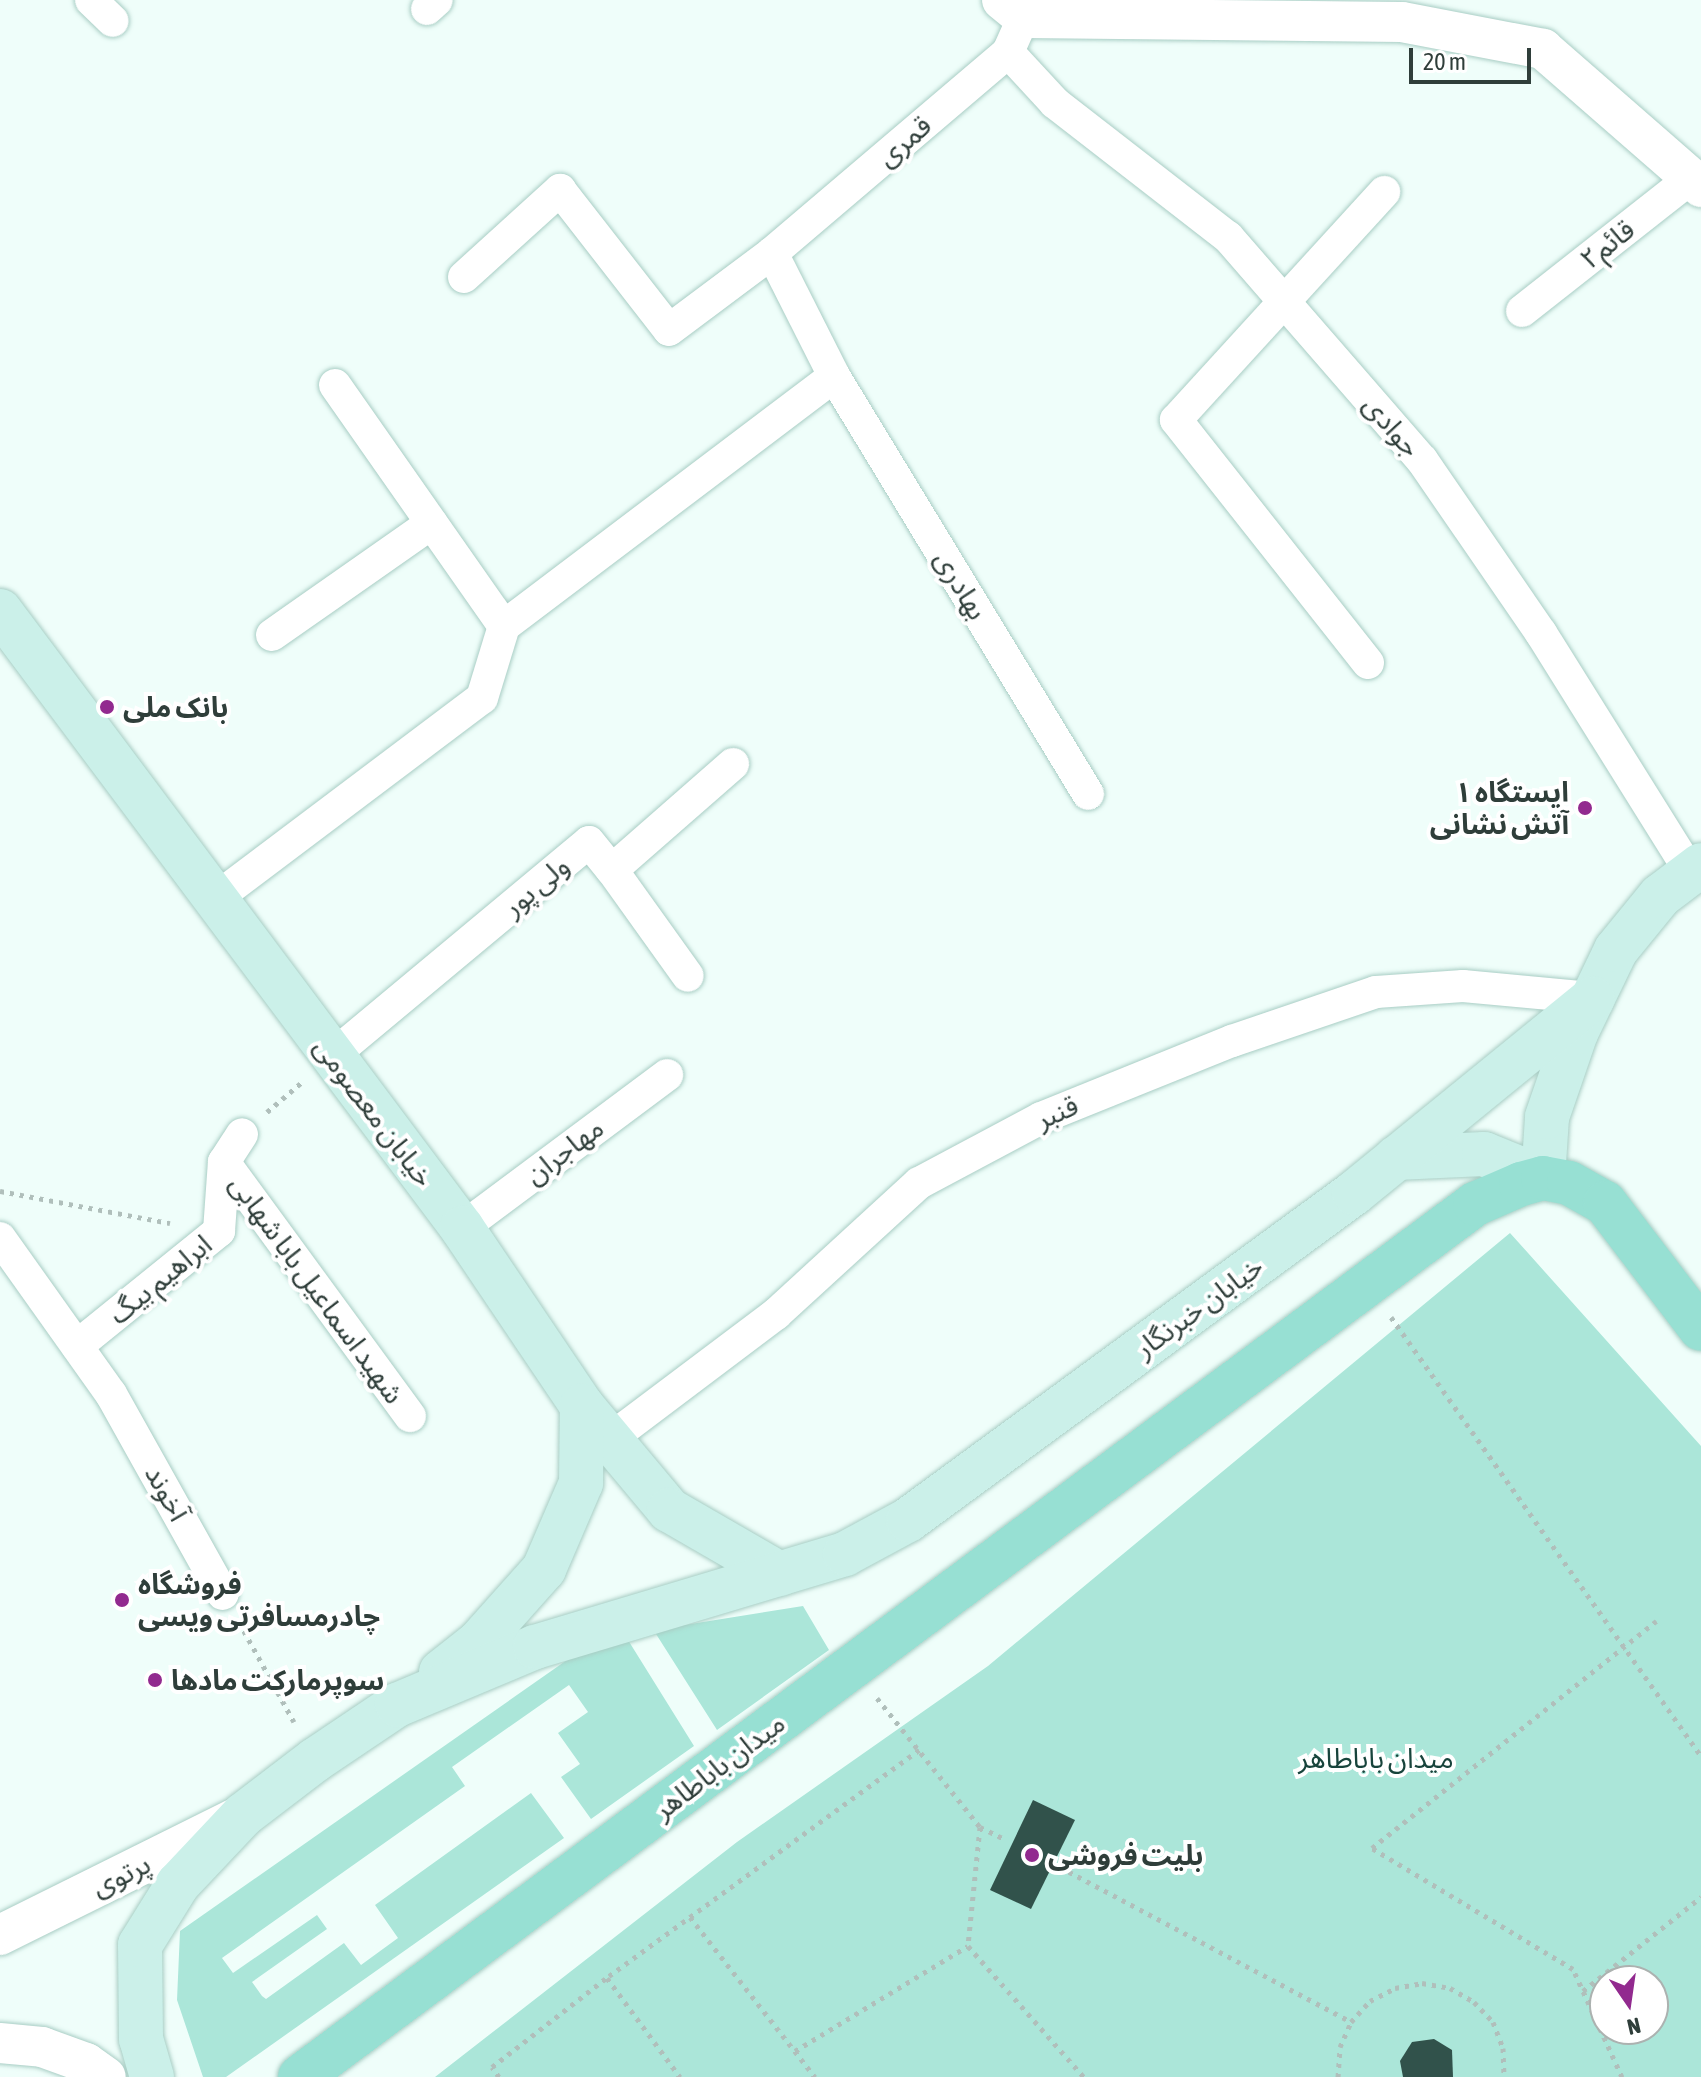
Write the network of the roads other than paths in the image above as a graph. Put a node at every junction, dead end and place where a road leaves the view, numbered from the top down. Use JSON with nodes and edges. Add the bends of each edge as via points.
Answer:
{"nodes":[{"id":1,"x":1407,"y":11,"type":"edge"},
{"id":2,"x":1011,"y":23,"type":"edge"},
{"id":3,"x":1696,"y":183,"type":"edge"},
{"id":4,"x":1384,"y":192,"type":"dead end"},
{"id":5,"x":772,"y":253,"type":"junction"},
{"id":6,"x":464,"y":277,"type":"dead end"},
{"id":7,"x":1284,"y":300,"type":"junction"},
{"id":8,"x":1522,"y":311,"type":"dead end"},
{"id":9,"x":834,"y":376,"type":"junction"},
{"id":10,"x":335,"y":385,"type":"dead end"},
{"id":11,"x":432,"y":523,"type":"junction"},
{"id":12,"x":0,"y":611,"type":"edge"},
{"id":13,"x":504,"y":626,"type":"junction"},
{"id":14,"x":272,"y":635,"type":"dead end"},
{"id":15,"x":1368,"y":663,"type":"dead end"},
{"id":16,"x":733,"y":764,"type":"dead end"},
{"id":17,"x":1088,"y":794,"type":"dead end"},
{"id":18,"x":1696,"y":869,"type":"edge"},
{"id":19,"x":612,"y":870,"type":"junction"},
{"id":20,"x":215,"y":899,"type":"junction"},
{"id":21,"x":688,"y":976,"type":"dead end"},
{"id":22,"x":1593,"y":998,"type":"junction"},
{"id":23,"x":332,"y":1056,"type":"junction"},
{"id":24,"x":667,"y":1075,"type":"dead end"},
{"id":25,"x":242,"y":1134,"type":"road end"},
{"id":26,"x":1396,"y":1158,"type":"junction"},
{"id":27,"x":224,"y":1162,"type":"junction"},
{"id":28,"x":1543,"y":1178,"type":"junction"},
{"id":29,"x":462,"y":1228,"type":"junction"},
{"id":30,"x":0,"y":1238,"type":"edge"},
{"id":31,"x":1701,"y":1329,"type":"edge"},
{"id":32,"x":77,"y":1346,"type":"junction"},
{"id":33,"x":582,"y":1406,"type":"junction"},
{"id":34,"x":410,"y":1416,"type":"dead end"},
{"id":35,"x":610,"y":1439,"type":"junction"},
{"id":36,"x":780,"y":1574,"type":"junction"},
{"id":37,"x":223,"y":1594,"type":"road end"},
{"id":38,"x":397,"y":1705,"type":"junction"},
{"id":39,"x":243,"y":1815,"type":"junction"},
{"id":40,"x":0,"y":1935,"type":"edge"},
{"id":41,"x":0,"y":2043,"type":"edge"},
{"id":42,"x":106,"y":2077,"type":"edge"},
{"id":43,"x":152,"y":2077,"type":"edge"},
{"id":44,"x":300,"y":2077,"type":"edge"}],
"edges":[{"from":1,"to":2,"type":"street"},
{"from":1,"to":3,"type":"street","via":[[1543,49]]},
{"from":2,"to":5,"type":"street","name":"قمری"},
{"from":2,"to":7,"type":"street","name":"جوادی","via":[[1055,103],[1228,237]]},
{"from":3,"to":8,"type":"street","name":"قائم۲"},
{"from":4,"to":7,"type":"street"},
{"from":5,"to":6,"type":"street","name":"قمری","via":[[669,330],[560,190]]},
{"from":5,"to":9,"type":"street","name":"بهادری"},
{"from":7,"to":15,"type":"street","via":[[1176,420]]},
{"from":7,"to":18,"type":"street","name":"جوادی","via":[[1422,460]]},
{"from":9,"to":13,"type":"street"},
{"from":9,"to":17,"type":"street","name":"بهادری"},
{"from":10,"to":11,"type":"street"},
{"from":11,"to":13,"type":"street"},
{"from":11,"to":14,"type":"street"},
{"from":12,"to":20,"type":"main road","name":"خیابان معصومی"},
{"from":13,"to":20,"type":"street","via":[[482,698]]},
{"from":16,"to":19,"type":"street","name":"ولی پور"},
{"from":18,"to":22,"type":"main road","name":"خیابان خبرنگار","via":[[1660,896],[1616,950]]},
{"from":19,"to":21,"type":"street"},
{"from":19,"to":23,"type":"street","name":"ولی پور","via":[[589,842]]},
{"from":20,"to":23,"type":"main road","name":"خیابان معصومی"},
{"from":22,"to":26,"type":"main road","name":"خیابان خبرنگار"},
{"from":22,"to":28,"type":"main road","name":"خیابان خبرنگار","via":[[1547,1117]]},
{"from":22,"to":35,"type":"street","name":"قنبر","via":[[1463,986],[1376,992],[1232,1041],[1041,1118],[919,1183],[776,1314]]},
{"from":23,"to":29,"type":"main road","name":"خیابان معصومی"},
{"from":24,"to":29,"type":"street","name":"مهاجران"},
{"from":25,"to":27,"type":"street","name":"ابراهیم بیگ"},
{"from":26,"to":28,"type":"main road","via":[[1484,1154]]},
{"from":26,"to":36,"type":"main road","name":"خیابان خبرنگار","via":[[908,1520],[845,1554]]},
{"from":27,"to":32,"type":"street","name":"ابراهیم بیگ","via":[[219,1231]]},
{"from":27,"to":34,"type":"street","name":"شهید اسماعیل بابا شهابی"},
{"from":28,"to":31,"type":"main road","via":[[1569,1183],[1605,1203]]},
{"from":28,"to":44,"type":"main road","name":"میدان باباطاهر","via":[[1475,1204]]},
{"from":29,"to":33,"type":"main road","name":"خیابان معصومی"},
{"from":30,"to":32,"type":"street","name":"آخوند"},
{"from":32,"to":37,"type":"street","name":"آخوند","via":[[111,1394]]},
{"from":33,"to":35,"type":"main road","name":"خیابان معصومی"},
{"from":33,"to":38,"type":"main road","via":[[581,1483],[544,1569],[479,1642]]},
{"from":35,"to":36,"type":"main road","name":"خیابان معصومی","via":[[669,1510]]},
{"from":36,"to":38,"type":"main road","name":"خیابان خبرنگار","via":[[535,1647]]},
{"from":38,"to":39,"type":"main road"},
{"from":39,"to":40,"type":"street","name":"پرتوی"},
{"from":39,"to":43,"type":"main road","via":[[178,1884],[140,1945],[141,2039]]},
{"from":41,"to":42,"type":"street","via":[[42,2047],[86,2063]]}]}
